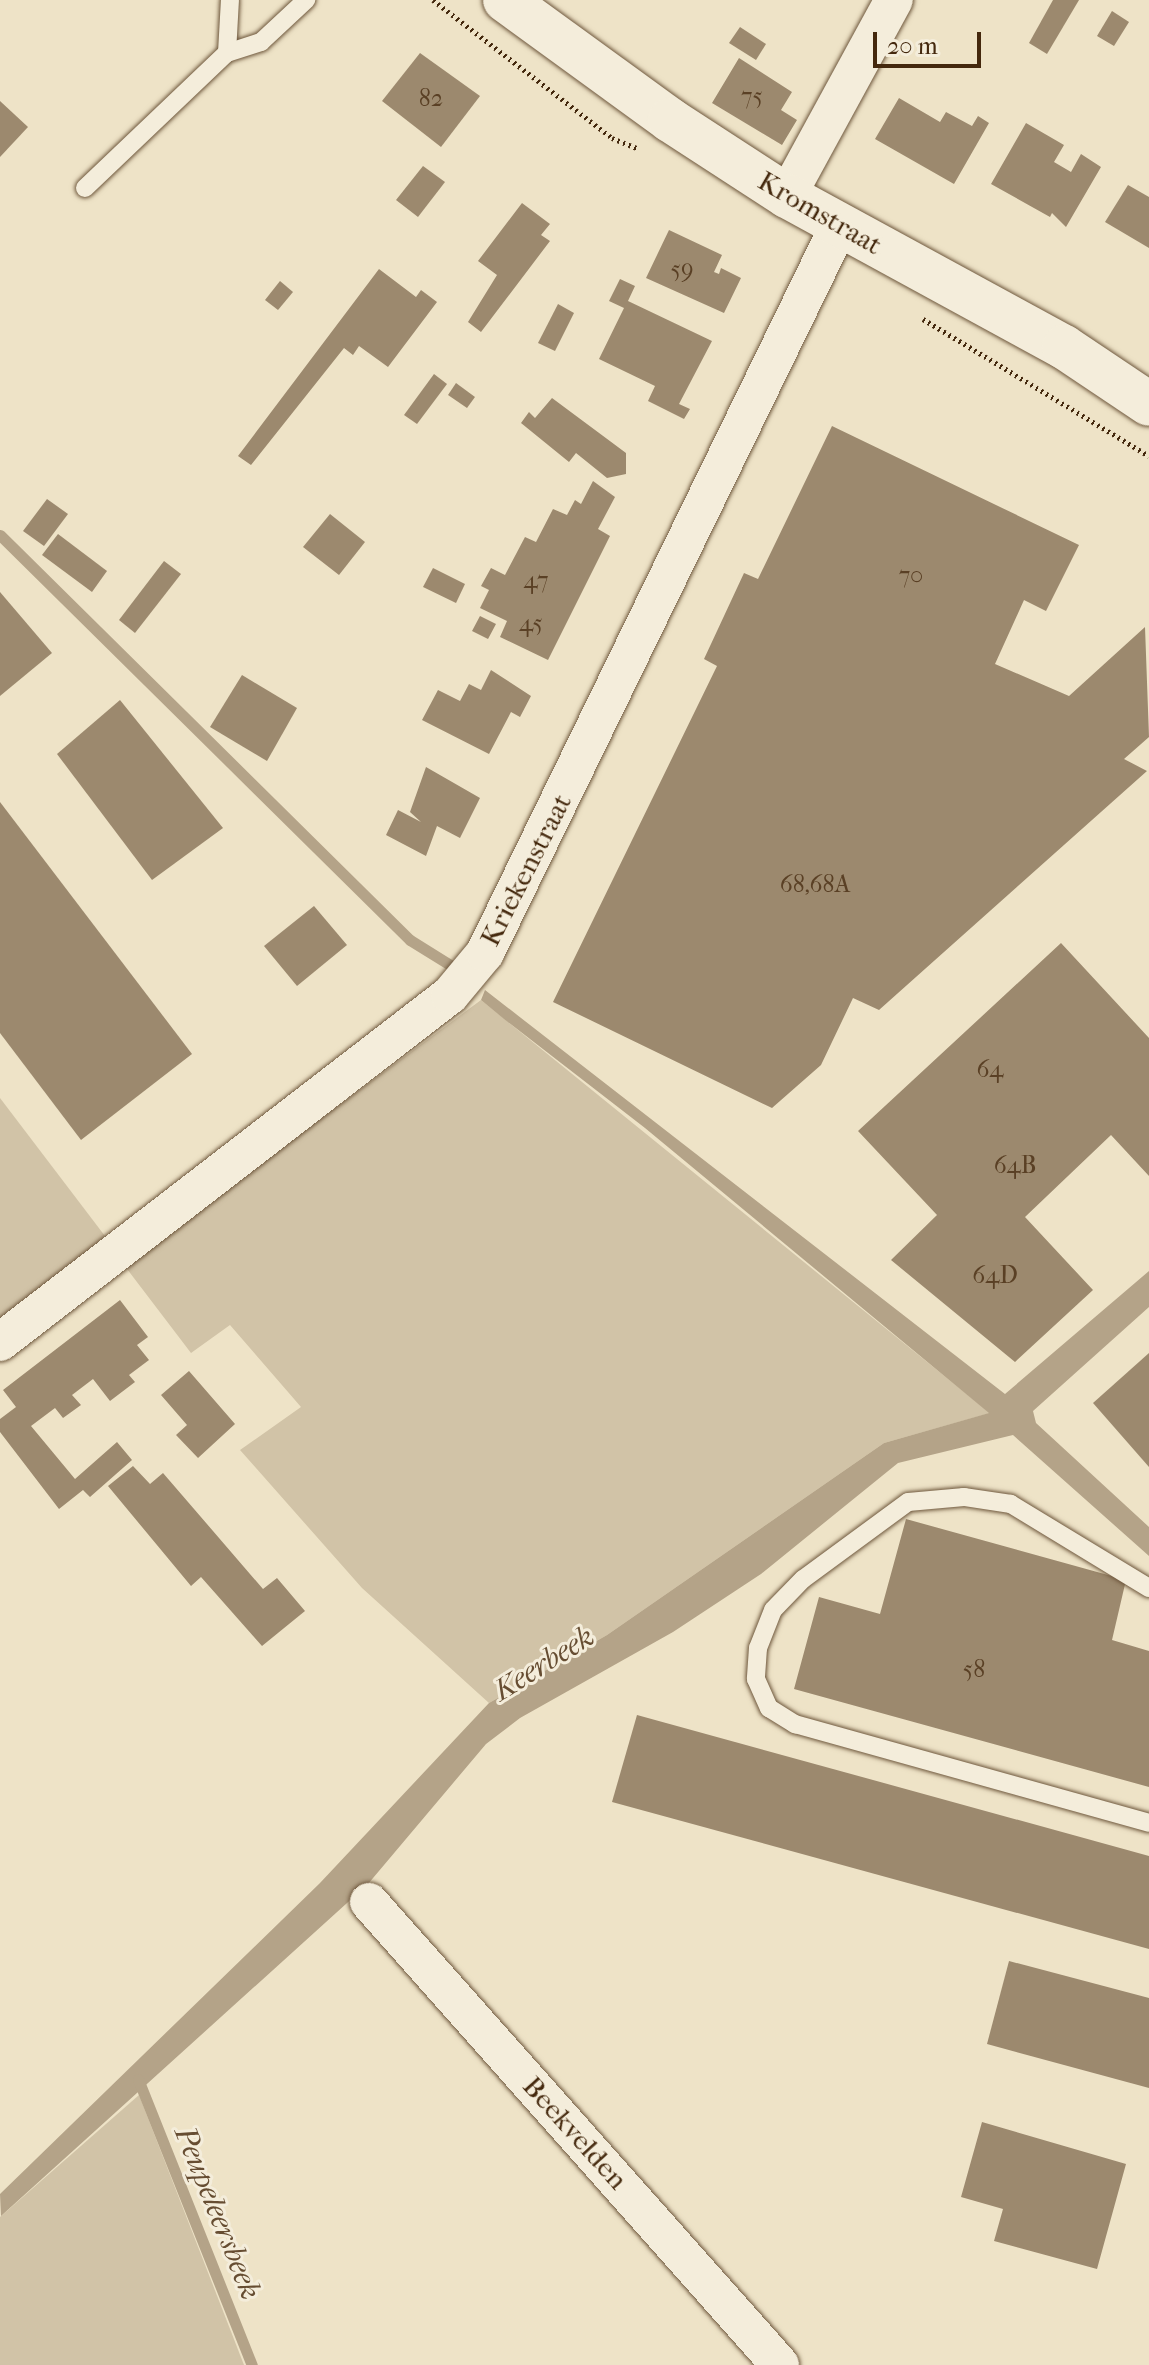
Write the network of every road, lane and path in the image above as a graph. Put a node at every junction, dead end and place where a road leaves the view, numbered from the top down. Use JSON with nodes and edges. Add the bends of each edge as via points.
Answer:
{"nodes":[{"id":1,"x":230,"y":0,"type":"edge"},
{"id":2,"x":306,"y":0,"type":"edge"},
{"id":3,"x":505,"y":0,"type":"edge"},
{"id":4,"x":894,"y":0,"type":"edge"},
{"id":5,"x":227,"y":53,"type":"junction"},
{"id":6,"x":85,"y":188,"type":"dead end"},
{"id":7,"x":787,"y":196,"type":"junction"},
{"id":8,"x":839,"y":226,"type":"junction"},
{"id":9,"x":1149,"y":404,"type":"edge"},
{"id":10,"x":0,"y":1342,"type":"edge"},
{"id":11,"x":1149,"y":1588,"type":"edge"},
{"id":12,"x":1149,"y":1823,"type":"edge"},
{"id":13,"x":369,"y":1902,"type":"dead end"},
{"id":14,"x":780,"y":2365,"type":"edge"}],
"edges":[{"from":1,"to":5,"type":"lane"},
{"from":2,"to":5,"type":"lane","via":[[261,42]]},
{"from":3,"to":7,"type":"main road","name":"Kromstraat","via":[[670,120]]},
{"from":4,"to":7,"type":"street"},
{"from":5,"to":6,"type":"lane"},
{"from":7,"to":8,"type":"main road","name":"Kromstraat"},
{"from":8,"to":9,"type":"main road","name":"Kromstraat","via":[[1064,347]]},
{"from":8,"to":10,"type":"street","name":"Kriekenstraat","via":[[485,953],[450,995]]},
{"from":11,"to":12,"type":"lane","via":[[1011,1504],[964,1497],[908,1502],[803,1579],[773,1610],[758,1648],[756,1679],[769,1708],[795,1724]]},
{"from":13,"to":14,"type":"street","name":"Beekvelden"}]}
